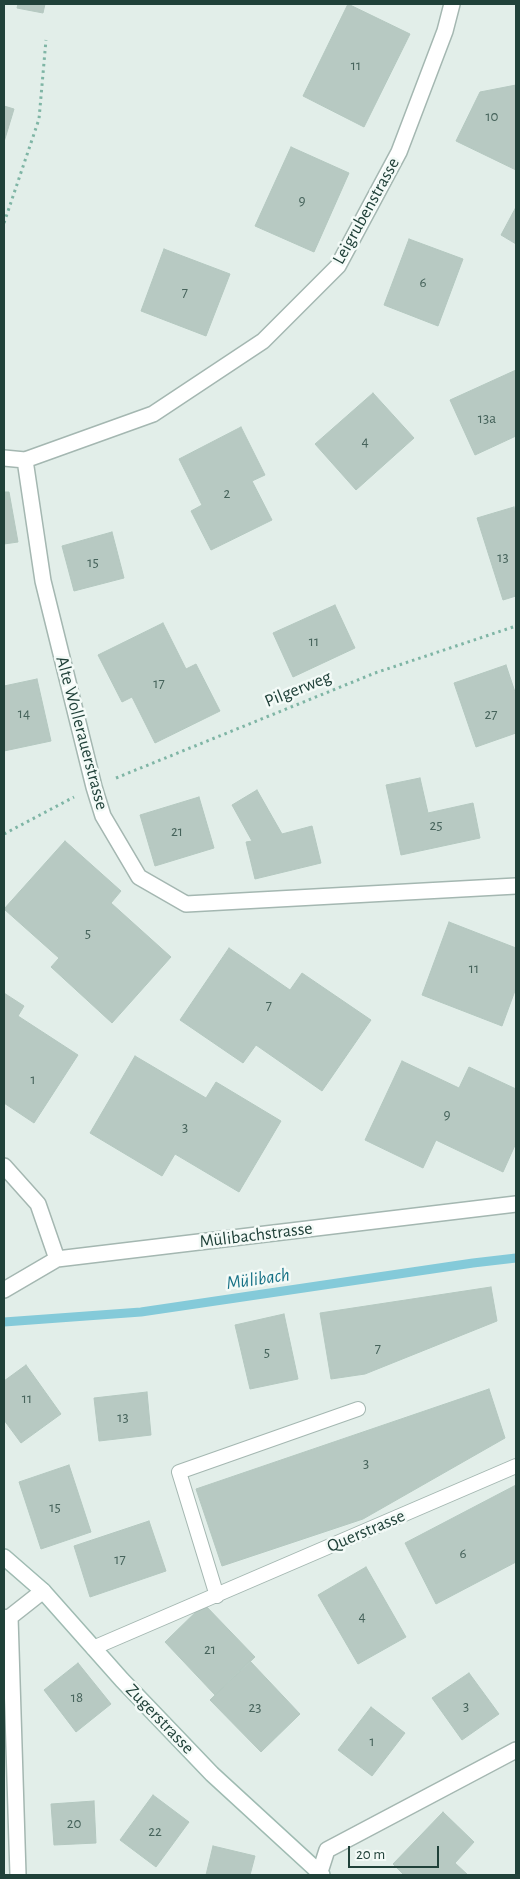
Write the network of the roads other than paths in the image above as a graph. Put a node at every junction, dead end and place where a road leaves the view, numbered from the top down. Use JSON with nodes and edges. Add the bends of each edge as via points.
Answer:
{"nodes":[{"id":1,"x":452,"y":4,"type":"edge"},
{"id":2,"x":4,"y":458,"type":"edge"},
{"id":3,"x":25,"y":460,"type":"junction"},
{"id":4,"x":516,"y":886,"type":"edge"},
{"id":5,"x":4,"y":1166,"type":"edge"},
{"id":6,"x":516,"y":1204,"type":"edge"},
{"id":7,"x":57,"y":1259,"type":"junction"},
{"id":8,"x":4,"y":1290,"type":"edge"},
{"id":9,"x":358,"y":1409,"type":"dead end"},
{"id":10,"x":516,"y":1466,"type":"edge"},
{"id":11,"x":4,"y":1557,"type":"edge"},
{"id":12,"x":43,"y":1591,"type":"junction"},
{"id":13,"x":217,"y":1596,"type":"junction"},
{"id":14,"x":7,"y":1617,"type":"edge"},
{"id":15,"x":93,"y":1648,"type":"junction"},
{"id":16,"x":516,"y":1750,"type":"edge"},
{"id":17,"x":18,"y":1875,"type":"edge"},
{"id":18,"x":321,"y":1875,"type":"edge"}],
"edges":[{"from":1,"to":3,"type":"street","name":"Leigrubenstrasse","via":[[445,31],[399,152],[338,266],[263,341],[153,414]]},
{"from":2,"to":3,"type":"street"},
{"from":3,"to":4,"type":"street","name":"Alte Wollerauerstrasse","via":[[43,581],[94,787],[103,816],[139,877],[186,904]]},
{"from":5,"to":7,"type":"street","via":[[38,1204]]},
{"from":6,"to":7,"type":"street","name":"Mülibachstrasse"},
{"from":7,"to":8,"type":"street","name":"Mülibachstrasse"},
{"from":9,"to":13,"type":"lane","via":[[179,1472]]},
{"from":10,"to":13,"type":"lane","name":"Querstrasse"},
{"from":11,"to":12,"type":"street","name":"Zugerstrasse"},
{"from":12,"to":14,"type":"street"},
{"from":12,"to":15,"type":"street","name":"Zugerstrasse"},
{"from":13,"to":15,"type":"lane","name":"Querstrasse"},
{"from":14,"to":17,"type":"street"},
{"from":15,"to":18,"type":"street","name":"Zugerstrasse","via":[[212,1774]]},
{"from":16,"to":18,"type":"street","via":[[327,1850]]}]}
